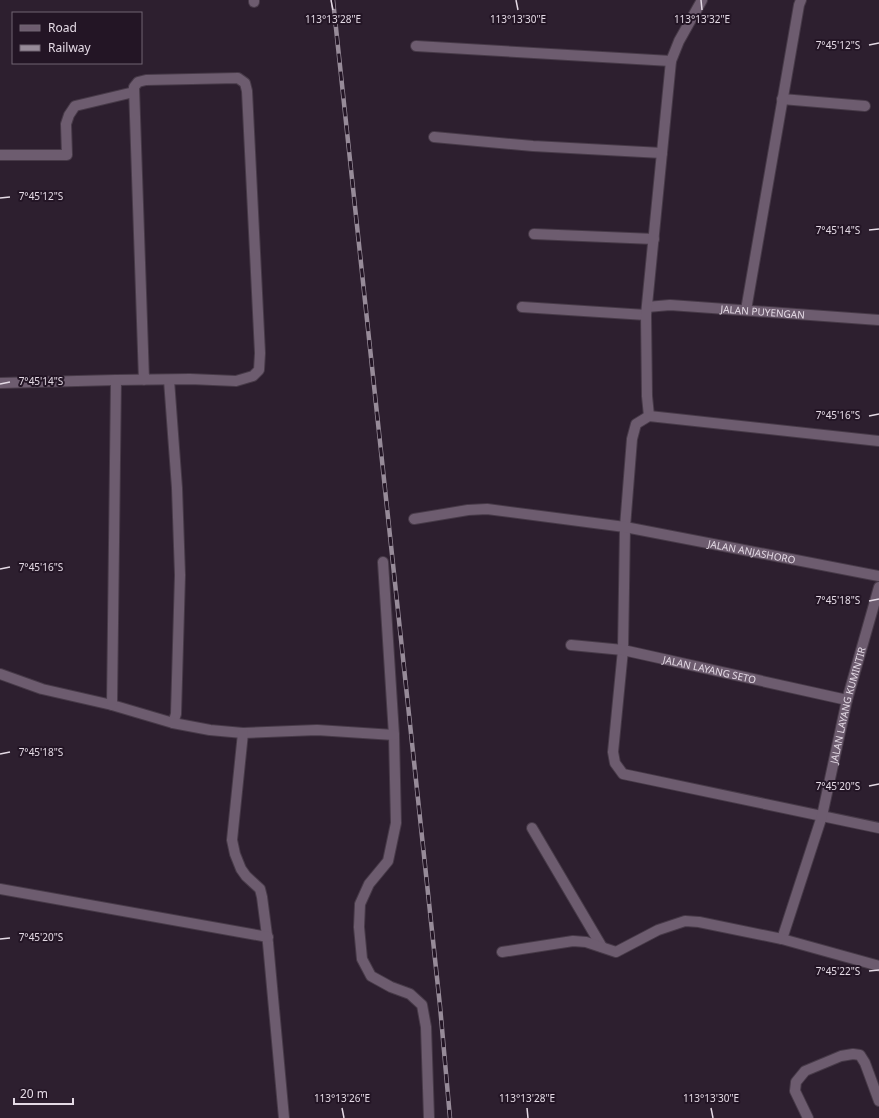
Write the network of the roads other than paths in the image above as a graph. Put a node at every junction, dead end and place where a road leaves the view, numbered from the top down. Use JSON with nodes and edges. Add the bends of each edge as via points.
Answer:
{"nodes":[{"id":1,"x":702,"y":0,"type":"edge"},
{"id":2,"x":801,"y":0,"type":"edge"},
{"id":3,"x":416,"y":46,"type":"dead end"},
{"id":4,"x":671,"y":61,"type":"junction"},
{"id":5,"x":134,"y":92,"type":"junction"},
{"id":6,"x":782,"y":99,"type":"junction"},
{"id":7,"x":865,"y":106,"type":"dead end"},
{"id":8,"x":434,"y":137,"type":"dead end"},
{"id":9,"x":662,"y":153,"type":"junction"},
{"id":10,"x":0,"y":155,"type":"edge"},
{"id":11,"x":534,"y":234,"type":"dead end"},
{"id":12,"x":654,"y":239,"type":"junction"},
{"id":13,"x":522,"y":307,"type":"dead end"},
{"id":14,"x":746,"y":310,"type":"junction"},
{"id":15,"x":646,"y":311,"type":"junction"},
{"id":16,"x":879,"y":320,"type":"edge"},
{"id":17,"x":116,"y":380,"type":"junction"},
{"id":18,"x":144,"y":380,"type":"junction"},
{"id":19,"x":168,"y":380,"type":"junction"},
{"id":20,"x":0,"y":383,"type":"edge"},
{"id":21,"x":649,"y":416,"type":"junction"},
{"id":22,"x":879,"y":441,"type":"edge"},
{"id":23,"x":414,"y":519,"type":"dead end"},
{"id":24,"x":625,"y":527,"type":"junction"},
{"id":25,"x":382,"y":562,"type":"dead end"},
{"id":26,"x":879,"y":576,"type":"edge"},
{"id":27,"x":879,"y":587,"type":"edge"},
{"id":28,"x":571,"y":645,"type":"dead end"},
{"id":29,"x":623,"y":650,"type":"junction"},
{"id":30,"x":0,"y":674,"type":"edge"},
{"id":31,"x":848,"y":700,"type":"junction"},
{"id":32,"x":112,"y":706,"type":"junction"},
{"id":33,"x":173,"y":723,"type":"junction"},
{"id":34,"x":244,"y":733,"type":"junction"},
{"id":35,"x":394,"y":735,"type":"junction"},
{"id":36,"x":822,"y":816,"type":"junction"},
{"id":37,"x":532,"y":828,"type":"dead end"},
{"id":38,"x":879,"y":828,"type":"edge"},
{"id":39,"x":0,"y":889,"type":"edge"},
{"id":40,"x":268,"y":937,"type":"junction"},
{"id":41,"x":782,"y":939,"type":"junction"},
{"id":42,"x":602,"y":948,"type":"junction"},
{"id":43,"x":502,"y":952,"type":"dead end"},
{"id":44,"x":879,"y":966,"type":"edge"},
{"id":45,"x":879,"y":1101,"type":"edge"},
{"id":46,"x":284,"y":1118,"type":"edge"},
{"id":47,"x":429,"y":1118,"type":"edge"},
{"id":48,"x":808,"y":1118,"type":"edge"}],
"edges":[{"from":1,"to":4,"type":"street"},
{"from":2,"to":6,"type":"street"},
{"from":3,"to":4,"type":"street"},
{"from":4,"to":9,"type":"street"},
{"from":5,"to":10,"type":"street","via":[[75,106],[66,124],[67,155]]},
{"from":5,"to":18,"type":"street"},
{"from":5,"to":19,"type":"street","via":[[138,82],[146,80],[238,78],[245,83],[247,91],[259,370],[253,376],[236,381]]},
{"from":6,"to":7,"type":"street"},
{"from":6,"to":14,"type":"street"},
{"from":8,"to":9,"type":"street","via":[[533,146]]},
{"from":9,"to":12,"type":"street"},
{"from":11,"to":12,"type":"street"},
{"from":12,"to":15,"type":"street"},
{"from":13,"to":15,"type":"street","name":"JALAN PUYENGAN"},
{"from":14,"to":15,"type":"street","name":"JALAN PUYENGAN","via":[[670,304]]},
{"from":14,"to":16,"type":"street","name":"JALAN PUYENGAN"},
{"from":15,"to":21,"type":"street"},
{"from":17,"to":18,"type":"street"},
{"from":17,"to":20,"type":"street"},
{"from":17,"to":32,"type":"street"},
{"from":18,"to":19,"type":"street"},
{"from":19,"to":33,"type":"street","via":[[177,488],[180,575],[176,714]]},
{"from":21,"to":22,"type":"street"},
{"from":21,"to":24,"type":"street","via":[[636,424],[632,439]]},
{"from":23,"to":24,"type":"street","name":"JALAN ANJASHORO","via":[[487,509]]},
{"from":24,"to":26,"type":"street","name":"JALAN ANJASHORO"},
{"from":24,"to":29,"type":"street"},
{"from":25,"to":35,"type":"street"},
{"from":27,"to":31,"type":"street","name":"JALAN LAYANG KUMINTIR"},
{"from":28,"to":29,"type":"street","name":"JALAN LAYANG SETO"},
{"from":29,"to":31,"type":"street","name":"JALAN LAYANG SETO"},
{"from":29,"to":36,"type":"street","via":[[613,752],[615,764],[623,774]]},
{"from":30,"to":32,"type":"street","via":[[42,689]]},
{"from":31,"to":36,"type":"street","name":"JALAN LAYANG KUMINTIR"},
{"from":32,"to":33,"type":"street"},
{"from":33,"to":34,"type":"street"},
{"from":34,"to":35,"type":"street","via":[[317,730]]},
{"from":34,"to":40,"type":"street","via":[[232,840],[241,869],[260,889]]},
{"from":35,"to":47,"type":"street","via":[[396,823],[388,861],[369,884],[360,904],[359,927],[362,959],[371,976],[410,994],[422,1005],[426,1027]]},
{"from":36,"to":38,"type":"street"},
{"from":36,"to":41,"type":"street","name":"JALAN LAYANG KUMINTIR"},
{"from":37,"to":42,"type":"street"},
{"from":39,"to":40,"type":"street"},
{"from":40,"to":46,"type":"street"},
{"from":41,"to":42,"type":"street","via":[[685,921],[658,930],[616,952]]},
{"from":41,"to":44,"type":"street"},
{"from":42,"to":43,"type":"street","via":[[586,942],[573,942]]},
{"from":45,"to":48,"type":"street","via":[[860,1055],[841,1056],[805,1071],[796,1082],[795,1091]]}]}
